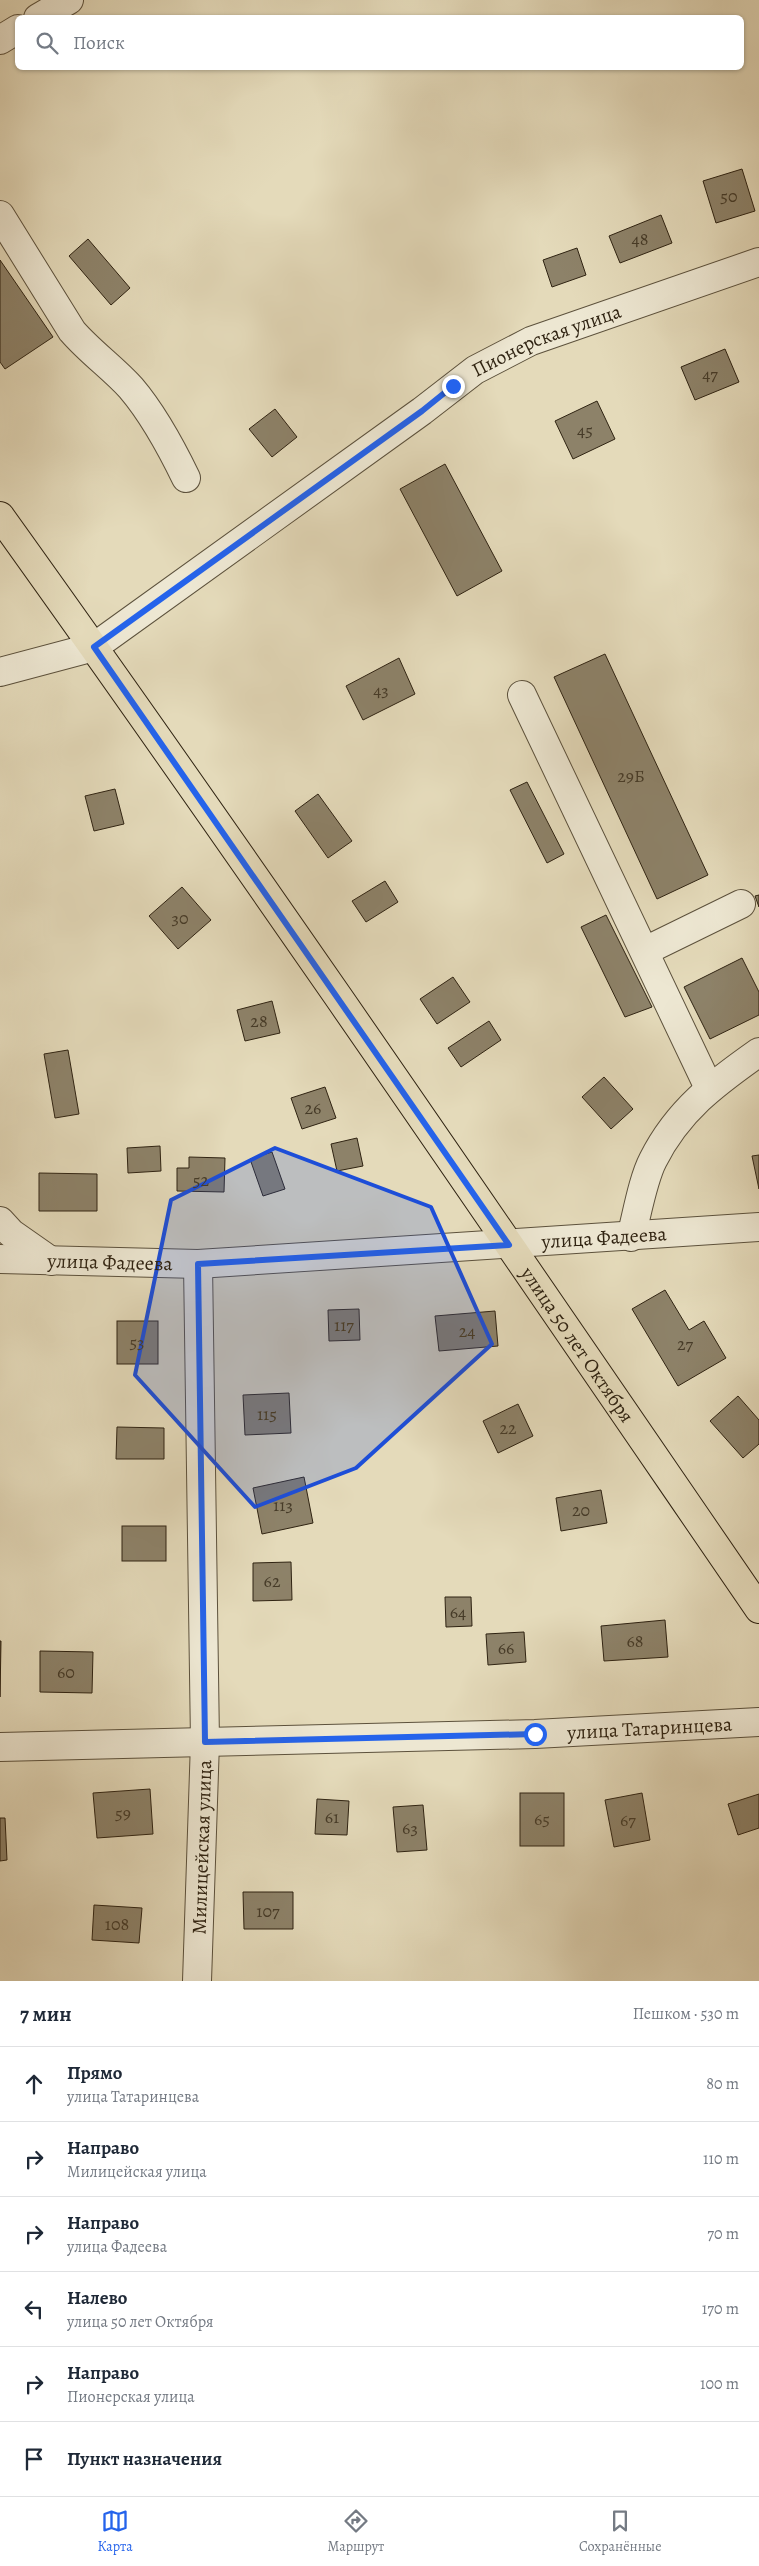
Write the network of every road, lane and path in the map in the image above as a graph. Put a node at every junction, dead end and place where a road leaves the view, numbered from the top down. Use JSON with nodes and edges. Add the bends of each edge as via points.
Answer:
{"nodes":[{"id":1,"x":69,"y":0,"type":"edge"},
{"id":2,"x":33,"y":15,"type":"edge"},
{"id":3,"x":15,"y":28,"type":"edge"},
{"id":4,"x":0,"y":40,"type":"edge"},
{"id":5,"x":0,"y":215,"type":"edge"},
{"id":6,"x":759,"y":262,"type":"edge"},
{"id":7,"x":186,"y":478,"type":"dead end"},
{"id":8,"x":0,"y":516,"type":"edge"},
{"id":9,"x":94,"y":647,"type":"junction"},
{"id":10,"x":0,"y":672,"type":"edge"},
{"id":11,"x":522,"y":696,"type":"dead end"},
{"id":12,"x":741,"y":904,"type":"dead end"},
{"id":13,"x":645,"y":951,"type":"junction"},
{"id":14,"x":759,"y":1052,"type":"edge"},
{"id":15,"x":709,"y":1088,"type":"junction"},
{"id":16,"x":0,"y":1221,"type":"edge"},
{"id":17,"x":759,"y":1227,"type":"edge"},
{"id":18,"x":631,"y":1237,"type":"junction"},
{"id":19,"x":509,"y":1245,"type":"junction"},
{"id":20,"x":0,"y":1260,"type":"edge"},
{"id":21,"x":51,"y":1261,"type":"junction"},
{"id":22,"x":198,"y":1264,"type":"junction"},
{"id":23,"x":759,"y":1609,"type":"edge"},
{"id":24,"x":759,"y":1722,"type":"edge"},
{"id":25,"x":205,"y":1742,"type":"junction"},
{"id":26,"x":0,"y":1747,"type":"edge"},
{"id":27,"x":197,"y":1981,"type":"edge"}],
"edges":[{"from":1,"to":2,"type":"street"},
{"from":3,"to":4,"type":"street"},
{"from":5,"to":7,"type":"street","via":[[72,331],[130,388],[168,441]]},
{"from":6,"to":9,"type":"street","name":"Пионерская улица","via":[[567,327],[531,341],[475,370]]},
{"from":8,"to":9,"type":"main road","name":"улица 50 лет Октября"},
{"from":9,"to":10,"type":"street","name":"Пионерская улица"},
{"from":9,"to":19,"type":"main road","name":"улица 50 лет Октября"},
{"from":11,"to":13,"type":"street"},
{"from":12,"to":13,"type":"street"},
{"from":13,"to":15,"type":"street"},
{"from":14,"to":15,"type":"street"},
{"from":15,"to":18,"type":"street","via":[[679,1120],[653,1161]]},
{"from":16,"to":21,"type":"street","via":[[11,1233]]},
{"from":17,"to":18,"type":"street","name":"улица Фадеева"},
{"from":18,"to":19,"type":"street","name":"улица Фадеева"},
{"from":19,"to":22,"type":"street","name":"улица Фадеева"},
{"from":19,"to":23,"type":"main road","name":"улица 50 лет Октября"},
{"from":20,"to":21,"type":"street","name":"улица Фадеева"},
{"from":21,"to":22,"type":"street","name":"улица Фадеева"},
{"from":22,"to":25,"type":"street","name":"Милицейская улица"},
{"from":24,"to":25,"type":"street","name":"улица Татаринцева","via":[[535,1734]]},
{"from":25,"to":26,"type":"street","name":"улица Татаринцева"},
{"from":25,"to":27,"type":"street","name":"Милицейская улица"}]}
